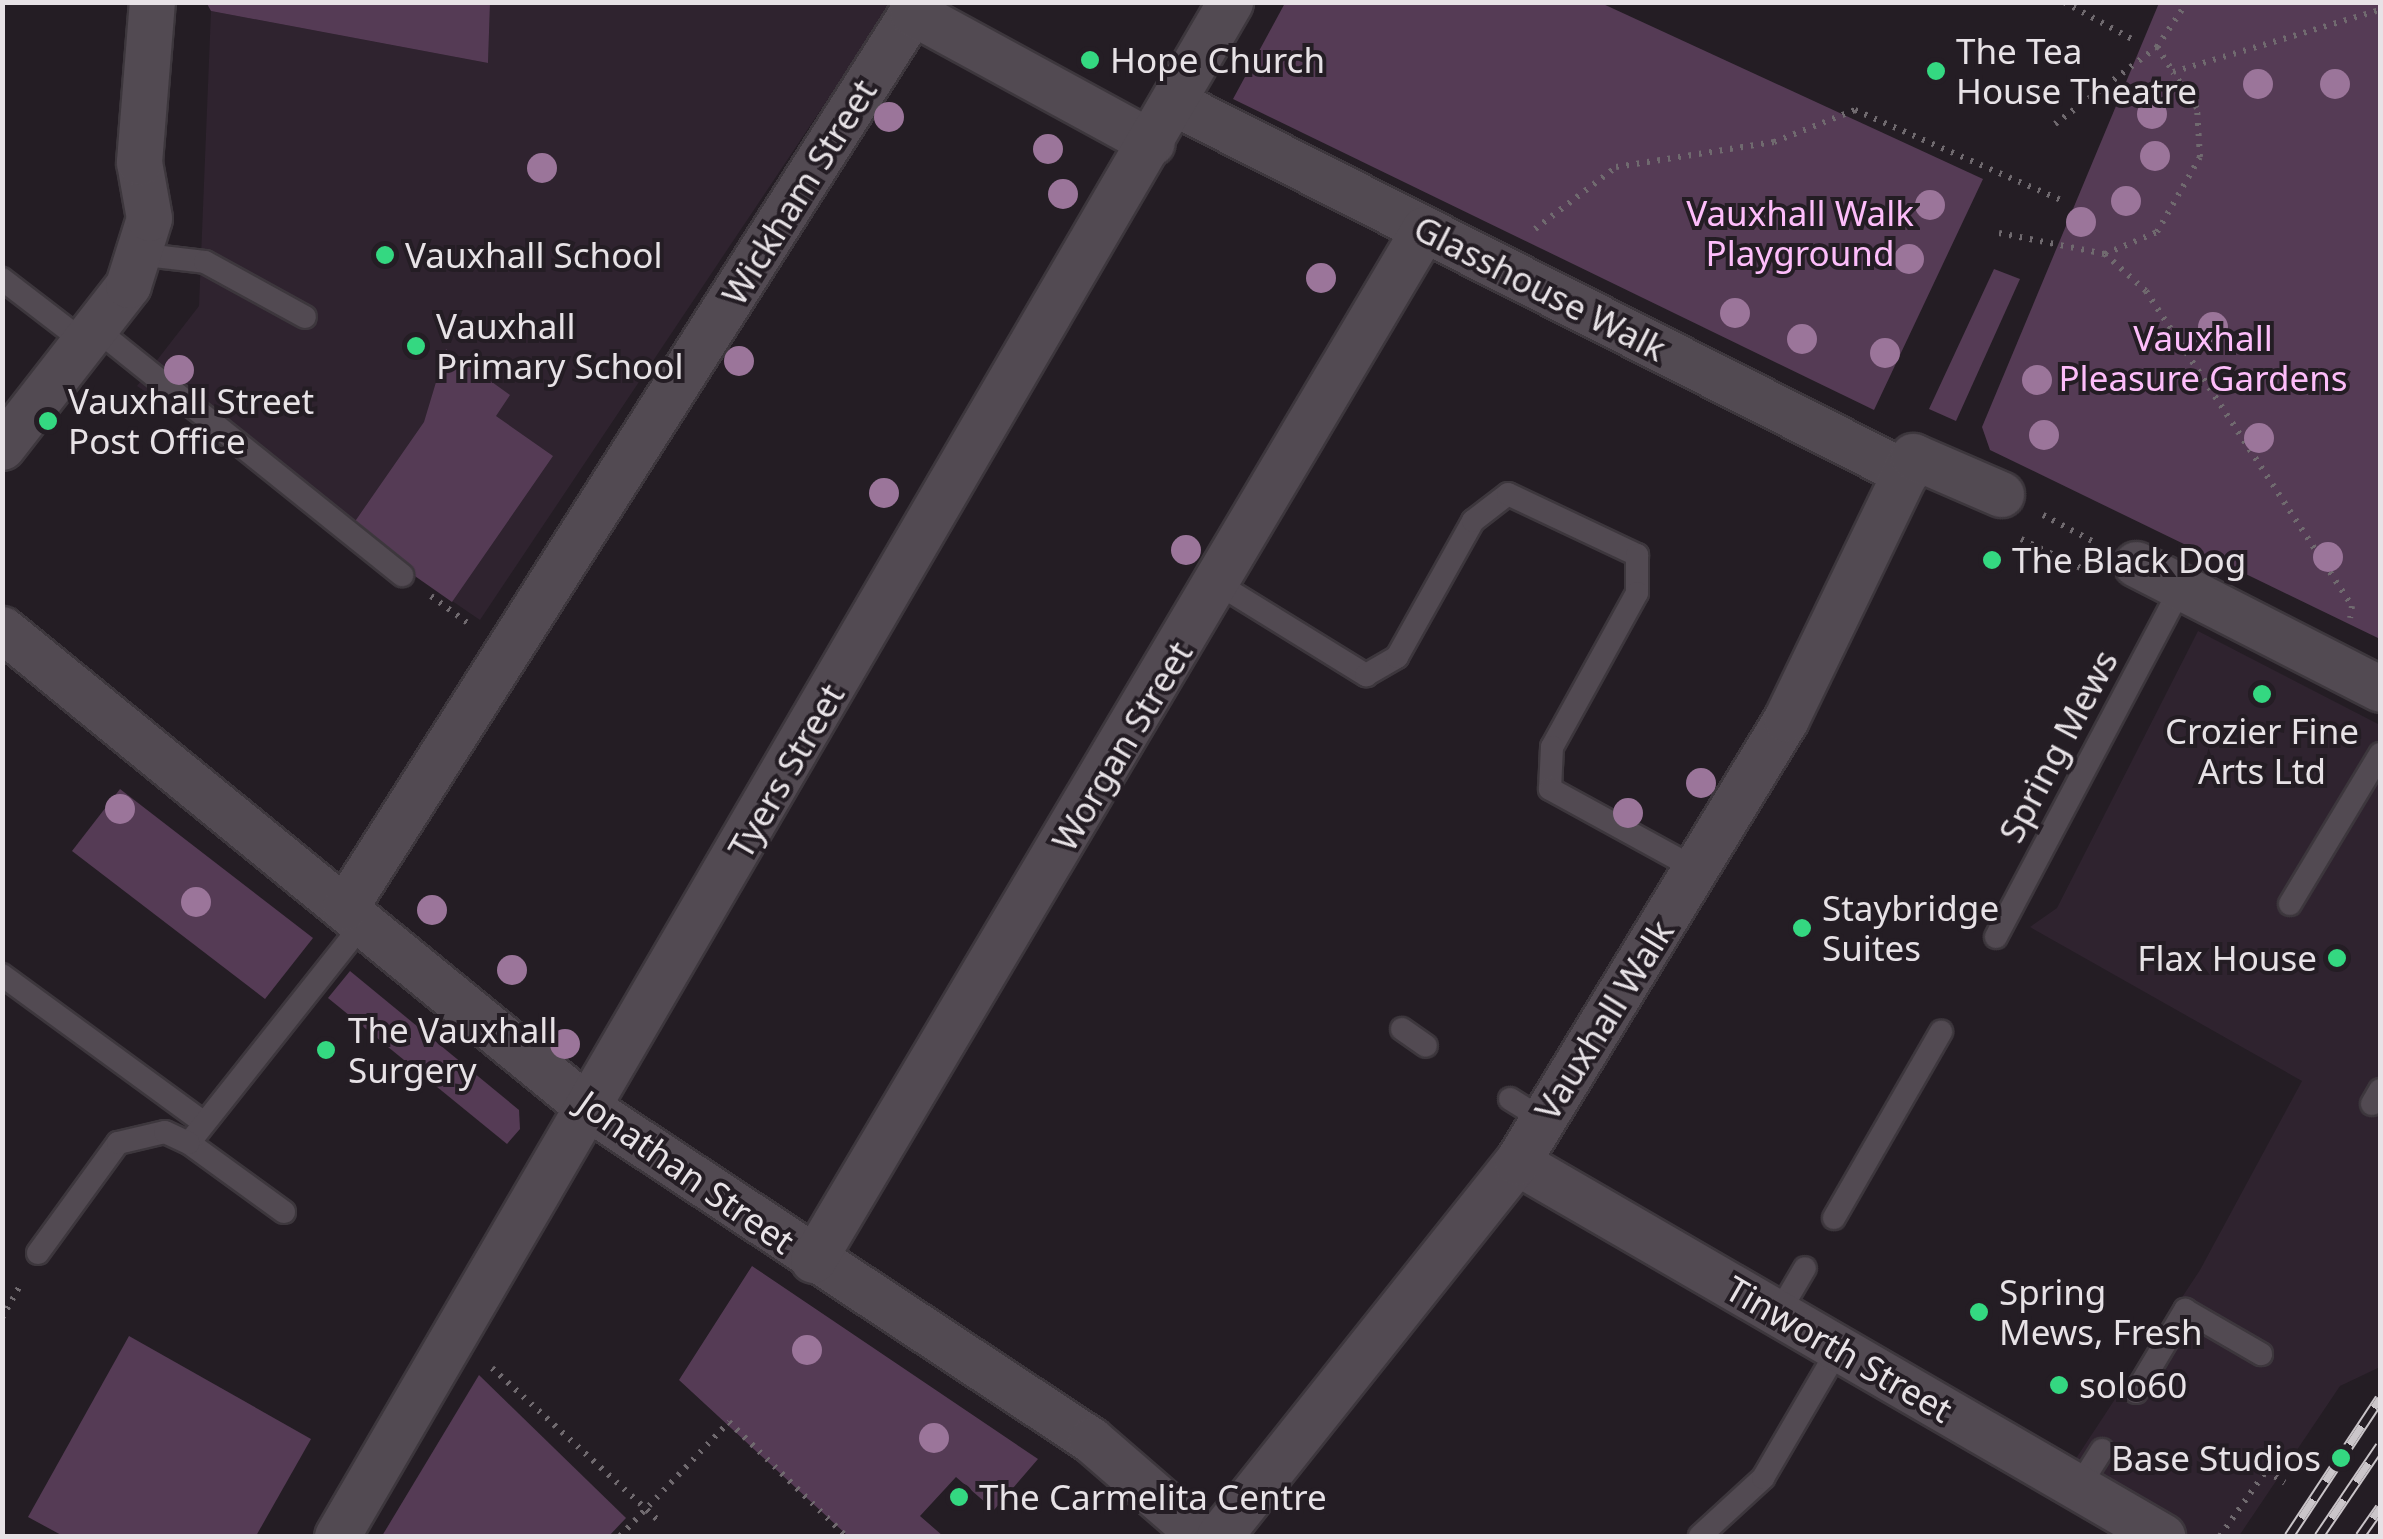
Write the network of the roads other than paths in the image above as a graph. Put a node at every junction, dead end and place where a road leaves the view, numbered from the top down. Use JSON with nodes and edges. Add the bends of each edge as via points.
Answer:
{"nodes":[{"id":1,"x":152,"y":2,"type":"edge"},
{"id":2,"x":1221,"y":6,"type":"edge"},
{"id":3,"x":1174,"y":103,"type":"junction"},
{"id":4,"x":1152,"y":143,"type":"junction"},
{"id":5,"x":1424,"y":229,"type":"junction"},
{"id":6,"x":137,"y":254,"type":"junction"},
{"id":7,"x":2,"y":279,"type":"edge"},
{"id":8,"x":304,"y":317,"type":"dead end"},
{"id":9,"x":90,"y":336,"type":"junction"},
{"id":10,"x":2,"y":447,"type":"edge"},
{"id":11,"x":1910,"y":464,"type":"junction"},
{"id":12,"x":2001,"y":512,"type":"road end"},
{"id":13,"x":2119,"y":571,"type":"road end"},
{"id":14,"x":402,"y":574,"type":"road end"},
{"id":15,"x":1220,"y":584,"type":"junction"},
{"id":16,"x":2182,"y":586,"type":"junction"},
{"id":17,"x":2,"y":629,"type":"edge"},
{"id":18,"x":2380,"y":689,"type":"edge"},
{"id":19,"x":2380,"y":754,"type":"edge"},
{"id":20,"x":1696,"y":869,"type":"junction"},
{"id":21,"x":2290,"y":904,"type":"dead end"},
{"id":22,"x":355,"y":914,"type":"junction"},
{"id":23,"x":1996,"y":937,"type":"dead end"},
{"id":24,"x":2,"y":974,"type":"edge"},
{"id":25,"x":1402,"y":1029,"type":"dead end"},
{"id":26,"x":1940,"y":1032,"type":"dead end"},
{"id":27,"x":1426,"y":1046,"type":"dead end"},
{"id":28,"x":590,"y":1109,"type":"junction"},
{"id":29,"x":203,"y":1122,"type":"junction"},
{"id":30,"x":189,"y":1143,"type":"junction"},
{"id":31,"x":1517,"y":1162,"type":"junction"},
{"id":32,"x":284,"y":1212,"type":"dead end"},
{"id":33,"x":1834,"y":1218,"type":"dead end"},
{"id":34,"x":38,"y":1253,"type":"dead end"},
{"id":35,"x":813,"y":1260,"type":"junction"},
{"id":36,"x":1805,"y":1268,"type":"dead end"},
{"id":37,"x":1778,"y":1314,"type":"junction"},
{"id":38,"x":1839,"y":1348,"type":"junction"},
{"id":39,"x":2261,"y":1354,"type":"dead end"},
{"id":40,"x":2136,"y":1392,"type":"dead end"},
{"id":41,"x":2102,"y":1450,"type":"dead end"},
{"id":42,"x":2078,"y":1488,"type":"junction"},
{"id":43,"x":337,"y":1536,"type":"edge"},
{"id":44,"x":1202,"y":1536,"type":"edge"},
{"id":45,"x":1219,"y":1536,"type":"edge"},
{"id":46,"x":1700,"y":1536,"type":"edge"},
{"id":47,"x":2162,"y":1536,"type":"edge"}],
"edges":[{"from":1,"to":6,"type":"street","via":[[139,162],[150,194]]},
{"from":2,"to":3,"type":"street","name":"Tyers Street"},
{"from":3,"to":4,"type":"street","name":"Tyers Street"},
{"from":3,"to":5,"type":"street","name":"Glasshouse Walk"},
{"from":4,"to":22,"type":"street","name":"Wickham Street","via":[[912,12],[507,652]]},
{"from":4,"to":28,"type":"street","name":"Tyers Street"},
{"from":5,"to":11,"type":"street","name":"Glasshouse Walk"},
{"from":5,"to":15,"type":"street","name":"Worgan Street"},
{"from":6,"to":8,"type":"lane","via":[[204,262]]},
{"from":6,"to":9,"type":"street"},
{"from":7,"to":9,"type":"lane"},
{"from":9,"to":10,"type":"street"},
{"from":9,"to":14,"type":"lane"},
{"from":11,"to":12,"type":"street","name":"Glasshouse Walk"},
{"from":11,"to":20,"type":"street","name":"Vauxhall Walk","via":[[1786,719]]},
{"from":13,"to":16,"type":"street"},
{"from":15,"to":20,"type":"lane","via":[[1366,675],[1397,657],[1474,521],[1508,494],[1637,554],[1637,593],[1552,747],[1550,789]]},
{"from":15,"to":35,"type":"street","name":"Worgan Street"},
{"from":16,"to":18,"type":"street"},
{"from":16,"to":23,"type":"lane","name":"Spring Mews"},
{"from":17,"to":22,"type":"street","name":"Jonathan Street"},
{"from":19,"to":21,"type":"lane"},
{"from":20,"to":31,"type":"street","name":"Vauxhall Walk","via":[[1526,1109]]},
{"from":22,"to":28,"type":"street","name":"Jonathan Street"},
{"from":22,"to":29,"type":"lane"},
{"from":24,"to":29,"type":"lane"},
{"from":25,"to":27,"type":"lane"},
{"from":26,"to":33,"type":"lane"},
{"from":28,"to":35,"type":"street","name":"Jonathan Street"},
{"from":28,"to":43,"type":"street","name":"Tyers Street"},
{"from":29,"to":30,"type":"lane"},
{"from":30,"to":32,"type":"lane"},
{"from":30,"to":34,"type":"lane","via":[[165,1132],[118,1144]]},
{"from":31,"to":37,"type":"street","name":"Tinworth Street"},
{"from":31,"to":45,"type":"street","name":"Vauxhall Walk"},
{"from":35,"to":44,"type":"street","name":"Jonathan Street","via":[[1091,1440]]},
{"from":36,"to":37,"type":"lane"},
{"from":37,"to":38,"type":"street","name":"Tinworth Street"},
{"from":38,"to":42,"type":"street","name":"Tinworth Street"},
{"from":38,"to":46,"type":"lane","via":[[1762,1478]]},
{"from":39,"to":40,"type":"lane","via":[[2185,1310]]},
{"from":41,"to":42,"type":"lane"},
{"from":42,"to":47,"type":"street","name":"Tinworth Street"}]}
